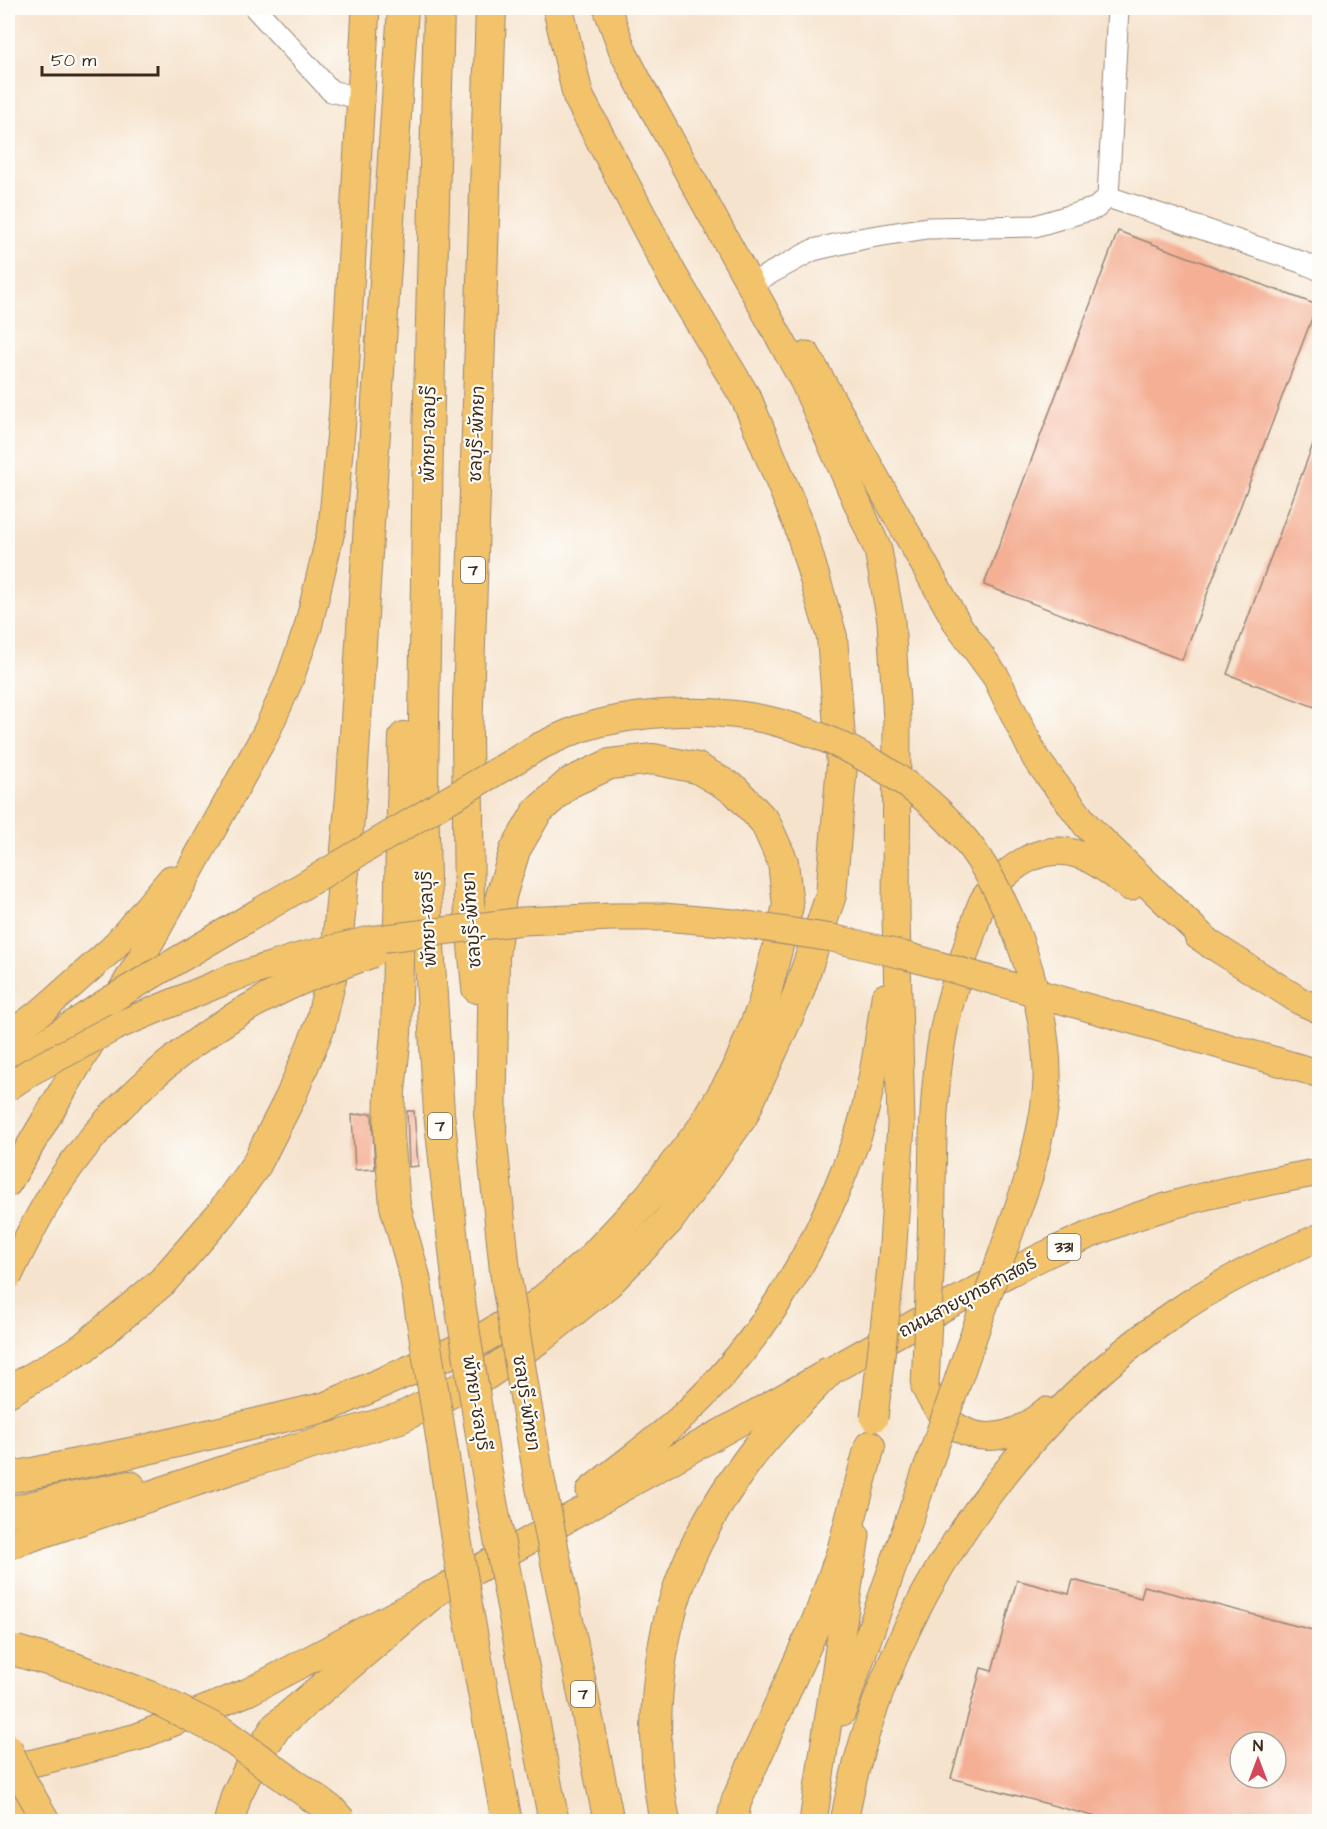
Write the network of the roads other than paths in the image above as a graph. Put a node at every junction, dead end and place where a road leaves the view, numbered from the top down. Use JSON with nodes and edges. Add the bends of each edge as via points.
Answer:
{"nodes":[{"id":1,"x":255,"y":8,"type":"edge"},
{"id":2,"x":366,"y":8,"type":"edge"},
{"id":3,"x":403,"y":8,"type":"edge"},
{"id":4,"x":439,"y":8,"type":"edge"},
{"id":5,"x":491,"y":8,"type":"edge"},
{"id":6,"x":558,"y":8,"type":"edge"},
{"id":7,"x":607,"y":8,"type":"edge"},
{"id":8,"x":1118,"y":8,"type":"edge"},
{"id":9,"x":361,"y":99,"type":"junction"},
{"id":10,"x":682,"y":162,"type":"junction"},
{"id":11,"x":1108,"y":197,"type":"junction"},
{"id":12,"x":1320,"y":270,"type":"edge"},
{"id":13,"x":758,"y":280,"type":"junction"},
{"id":14,"x":428,"y":438,"type":"junction"},
{"id":15,"x":209,"y":835,"type":"junction"},
{"id":16,"x":896,"y":915,"type":"junction"},
{"id":17,"x":523,"y":921,"type":"junction"},
{"id":18,"x":1212,"y":946,"type":"junction"},
{"id":19,"x":1320,"y":1010,"type":"edge"},
{"id":20,"x":8,"y":1036,"type":"edge"},
{"id":21,"x":8,"y":1069,"type":"edge"},
{"id":22,"x":1320,"y":1074,"type":"edge"},
{"id":23,"x":8,"y":1087,"type":"edge"},
{"id":24,"x":491,"y":1131,"type":"junction"},
{"id":25,"x":1320,"y":1172,"type":"edge"},
{"id":26,"x":8,"y":1183,"type":"edge"},
{"id":27,"x":1320,"y":1237,"type":"edge"},
{"id":28,"x":8,"y":1277,"type":"edge"},
{"id":29,"x":1123,"y":1352,"type":"junction"},
{"id":30,"x":827,"y":1373,"type":"junction"},
{"id":31,"x":8,"y":1392,"type":"edge"},
{"id":32,"x":872,"y":1432,"type":"junction"},
{"id":33,"x":251,"y":1462,"type":"junction"},
{"id":34,"x":8,"y":1478,"type":"edge"},
{"id":35,"x":8,"y":1512,"type":"edge"},
{"id":36,"x":525,"y":1542,"type":"junction"},
{"id":37,"x":8,"y":1544,"type":"edge"},
{"id":38,"x":430,"y":1596,"type":"junction"},
{"id":39,"x":12,"y":1650,"type":"edge"},
{"id":40,"x":8,"y":1747,"type":"edge"},
{"id":41,"x":8,"y":1768,"type":"edge"},
{"id":42,"x":8,"y":1793,"type":"edge"},
{"id":43,"x":26,"y":1821,"type":"edge"},
{"id":44,"x":47,"y":1821,"type":"edge"},
{"id":45,"x":230,"y":1821,"type":"edge"},
{"id":46,"x":342,"y":1821,"type":"edge"},
{"id":47,"x":507,"y":1821,"type":"edge"},
{"id":48,"x":554,"y":1821,"type":"edge"},
{"id":49,"x":609,"y":1821,"type":"edge"},
{"id":50,"x":665,"y":1821,"type":"edge"},
{"id":51,"x":732,"y":1821,"type":"edge"},
{"id":52,"x":813,"y":1821,"type":"edge"},
{"id":53,"x":844,"y":1821,"type":"edge"}],
"edges":[{"from":1,"to":9,"type":"street","via":[[331,91]]},
{"from":2,"to":9,"type":"main road"},
{"from":3,"to":31,"type":"highway","via":[[351,796],[336,957],[320,1026],[256,1165],[220,1215],[162,1282],[83,1348]]},
{"from":4,"to":14,"type":"highway","name":"พัทยา-ชลบุรี","number":"7"},
{"from":5,"to":24,"type":"highway","name":"ชลบุรี-พัทยา","number":"7","via":[[467,734],[469,902]]},
{"from":6,"to":33,"type":"highway","via":[[579,96],[672,275],[747,400],[799,525],[832,638],[842,764],[831,895],[797,997],[742,1117],[669,1220],[608,1283],[486,1375],[400,1418]]},
{"from":7,"to":10,"type":"main road","via":[[624,54]]},
{"from":8,"to":11,"type":"street"},
{"from":9,"to":15,"type":"main road","via":[[332,527],[308,627],[289,681],[266,733]]},
{"from":10,"to":13,"type":"main road"},
{"from":10,"to":16,"type":"main road","via":[[804,382],[878,550],[891,621],[897,719]]},
{"from":11,"to":12,"type":"street"},
{"from":11,"to":13,"type":"street","via":[[1096,208],[1035,225],[927,228],[854,240],[813,250]]},
{"from":13,"to":18,"type":"main road","via":[[819,373],[958,625],[996,677],[1036,759],[1087,826]]},
{"from":14,"to":47,"type":"highway","bridge":true,"via":[[405,707],[395,1046],[389,1114],[395,1206],[415,1277],[468,1611]]},
{"from":14,"to":48,"type":"highway","name":"พัทยา-ชลบุรี","number":"7","bridge":true,"via":[[423,791],[439,1113],[459,1296],[491,1497]]},
{"from":15,"to":20,"type":"main road","via":[[111,949]]},
{"from":15,"to":26,"type":"main road"},
{"from":16,"to":32,"type":"main road","bridge":true,"via":[[901,1125],[892,1259]]},
{"from":16,"to":36,"type":"main road","via":[[877,1054],[862,1124],[809,1252],[759,1330],[682,1416]]},
{"from":17,"to":22,"type":"main road","bridge":true,"via":[[663,916],[832,938]]},
{"from":17,"to":23,"type":"main road","bridge":true,"via":[[370,940],[232,978],[119,1025]]},
{"from":17,"to":28,"type":"main road","bridge":true,"via":[[373,954],[307,978],[246,1009],[187,1048],[138,1090],[61,1179]]},
{"from":18,"to":19,"type":"main road"},
{"from":18,"to":29,"type":"main road","bridge":true,"via":[[1080,854],[1030,856],[1007,872],[983,901],[943,1033],[936,1089],[925,1387],[933,1405],[946,1420],[964,1431],[986,1436],[1009,1433],[1030,1424]]},
{"from":21,"to":52,"type":"main road","bridge":true,"via":[[121,994],[538,747],[579,729],[630,717],[678,713],[768,720],[816,735],[876,764],[923,796],[966,842],[1004,902],[1027,960],[1042,1023],[1047,1078],[1043,1124],[1029,1177],[842,1712]]},
{"from":24,"to":34,"type":"highway","via":[[494,957],[501,896],[515,850],[537,812],[569,783],[610,764],[653,759],[697,768],[735,790],[765,822],[783,862],[788,906],[763,1005],[737,1070],[701,1130],[648,1198],[589,1261],[537,1305],[480,1340],[326,1407]]},
{"from":24,"to":49,"type":"highway","name":"ชลบุรี-พัทยา","number":"7","bridge":true,"via":[[505,1271],[526,1409]]},
{"from":25,"to":30,"type":"main road","name":"ถนนสายยุทธศาสตร์","number":"331","via":[[1245,1186],[1155,1211],[1080,1240],[1013,1271]]},
{"from":27,"to":29,"type":"main road","via":[[1232,1278],[1176,1312]]},
{"from":29,"to":53,"type":"main road","via":[[1030,1442],[990,1490],[952,1548],[891,1664],[867,1729]]},
{"from":30,"to":36,"type":"main road","name":"ถนนสายยุทธศาสตร์"},
{"from":30,"to":50,"type":"highway","via":[[745,1463],[707,1522],[677,1592],[660,1664],[656,1731]]},
{"from":32,"to":51,"type":"highway","via":[[842,1551],[820,1614],[736,1802]]},
{"from":32,"to":52,"type":"main road"},
{"from":33,"to":35,"type":"highway"},
{"from":33,"to":37,"type":"highway"},
{"from":36,"to":38,"type":"main road"},
{"from":38,"to":41,"type":"main road","via":[[248,1692],[137,1737]]},
{"from":38,"to":45,"type":"highway","via":[[276,1727],[248,1771]]},
{"from":39,"to":46,"type":"highway","bridge":true,"via":[[150,1696],[222,1732]]},
{"from":40,"to":44,"type":"main road","bridge":true},
{"from":42,"to":43,"type":"main road"}]}
